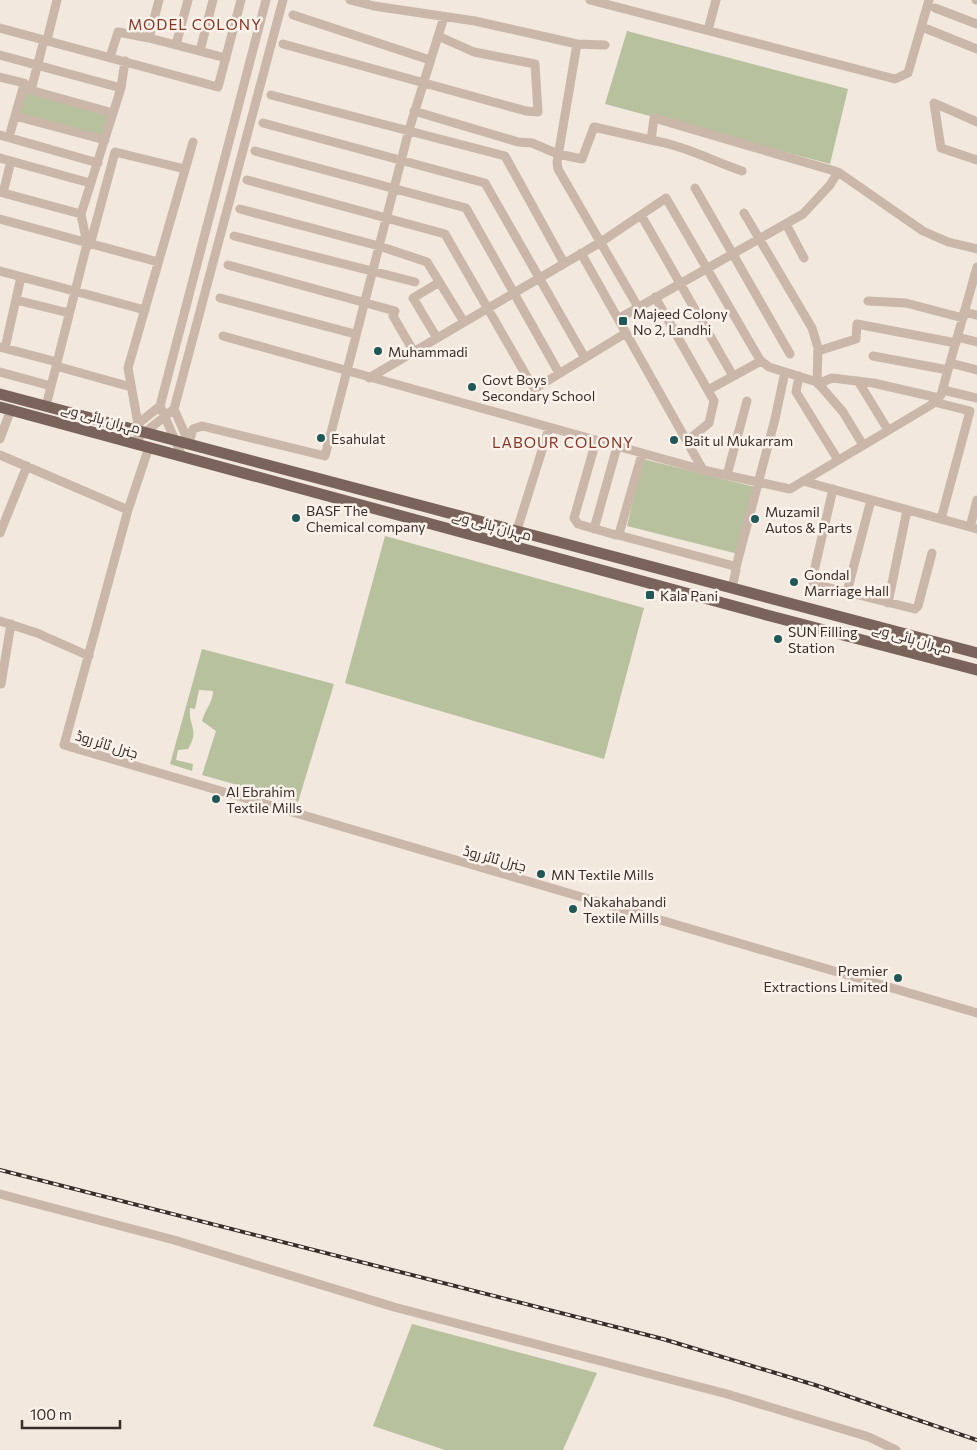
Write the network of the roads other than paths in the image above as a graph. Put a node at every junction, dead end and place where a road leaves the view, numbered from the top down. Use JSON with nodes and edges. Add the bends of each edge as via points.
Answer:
{"nodes":[{"id":1,"x":159,"y":0,"type":"edge"},
{"id":2,"x":188,"y":0,"type":"edge"},
{"id":3,"x":214,"y":0,"type":"edge"},
{"id":4,"x":241,"y":0,"type":"edge"},
{"id":5,"x":266,"y":0,"type":"edge"},
{"id":6,"x":283,"y":0,"type":"edge"},
{"id":7,"x":350,"y":0,"type":"edge"},
{"id":8,"x":590,"y":0,"type":"edge"},
{"id":9,"x":716,"y":0,"type":"edge"},
{"id":10,"x":54,"y":1,"type":"edge"},
{"id":11,"x":932,"y":4,"type":"edge"},
{"id":12,"x":293,"y":15,"type":"dead end"},
{"id":13,"x":444,"y":17,"type":"junction"},
{"id":14,"x":977,"y":24,"type":"edge"},
{"id":15,"x":0,"y":28,"type":"edge"},
{"id":16,"x":927,"y":29,"type":"dead end"},
{"id":17,"x":708,"y":30,"type":"junction"},
{"id":18,"x":438,"y":36,"type":"junction"},
{"id":19,"x":148,"y":38,"type":"junction"},
{"id":20,"x":45,"y":40,"type":"junction"},
{"id":21,"x":176,"y":44,"type":"junction"},
{"id":22,"x":283,"y":44,"type":"dead end"},
{"id":23,"x":578,"y":44,"type":"junction"},
{"id":24,"x":605,"y":45,"type":"dead end"},
{"id":25,"x":977,"y":49,"type":"edge"},
{"id":26,"x":200,"y":51,"type":"junction"},
{"id":27,"x":0,"y":55,"type":"edge"},
{"id":28,"x":110,"y":57,"type":"junction"},
{"id":29,"x":226,"y":58,"type":"junction"},
{"id":30,"x":430,"y":60,"type":"junction"},
{"id":31,"x":126,"y":62,"type":"junction"},
{"id":32,"x":38,"y":65,"type":"junction"},
{"id":33,"x":0,"y":79,"type":"edge"},
{"id":34,"x":423,"y":83,"type":"junction"},
{"id":35,"x":121,"y":88,"type":"junction"},
{"id":36,"x":27,"y":89,"type":"junction"},
{"id":37,"x":271,"y":96,"type":"dead end"},
{"id":38,"x":414,"y":111,"type":"junction"},
{"id":39,"x":113,"y":113,"type":"junction"},
{"id":40,"x":15,"y":116,"type":"junction"},
{"id":41,"x":977,"y":122,"type":"edge"},
{"id":42,"x":263,"y":123,"type":"dead end"},
{"id":43,"x":409,"y":130,"type":"junction"},
{"id":44,"x":5,"y":136,"type":"edge"},
{"id":45,"x":105,"y":140,"type":"junction"},
{"id":46,"x":651,"y":140,"type":"junction"},
{"id":47,"x":192,"y":142,"type":"dead end"},
{"id":48,"x":255,"y":151,"type":"dead end"},
{"id":49,"x":558,"y":154,"type":"junction"},
{"id":50,"x":0,"y":158,"type":"edge"},
{"id":51,"x":401,"y":160,"type":"junction"},
{"id":52,"x":977,"y":160,"type":"edge"},
{"id":53,"x":11,"y":161,"type":"junction"},
{"id":54,"x":98,"y":163,"type":"junction"},
{"id":55,"x":185,"y":169,"type":"junction"},
{"id":56,"x":742,"y":171,"type":"dead end"},
{"id":57,"x":838,"y":172,"type":"junction"},
{"id":58,"x":247,"y":180,"type":"dead end"},
{"id":59,"x":90,"y":183,"type":"junction"},
{"id":60,"x":694,"y":188,"type":"dead end"},
{"id":61,"x":393,"y":189,"type":"junction"},
{"id":62,"x":1,"y":193,"type":"edge"},
{"id":63,"x":240,"y":209,"type":"dead end"},
{"id":64,"x":744,"y":213,"type":"dead end"},
{"id":65,"x":81,"y":214,"type":"junction"},
{"id":66,"x":641,"y":215,"type":"junction"},
{"id":67,"x":386,"y":218,"type":"junction"},
{"id":68,"x":0,"y":219,"type":"edge"},
{"id":69,"x":786,"y":224,"type":"junction"},
{"id":70,"x":234,"y":236,"type":"dead end"},
{"id":71,"x":758,"y":240,"type":"junction"},
{"id":72,"x":601,"y":242,"type":"junction"},
{"id":73,"x":88,"y":244,"type":"junction"},
{"id":74,"x":379,"y":246,"type":"junction"},
{"id":75,"x":977,"y":249,"type":"edge"},
{"id":76,"x":581,"y":253,"type":"junction"},
{"id":77,"x":733,"y":254,"type":"junction"},
{"id":78,"x":804,"y":258,"type":"dead end"},
{"id":79,"x":158,"y":262,"type":"junction"},
{"id":80,"x":564,"y":263,"type":"junction"},
{"id":81,"x":228,"y":265,"type":"dead end"},
{"id":82,"x":977,"y":267,"type":"edge"},
{"id":83,"x":707,"y":268,"type":"junction"},
{"id":84,"x":0,"y":271,"type":"edge"},
{"id":85,"x":372,"y":272,"type":"junction"},
{"id":86,"x":22,"y":277,"type":"junction"},
{"id":87,"x":539,"y":278,"type":"junction"},
{"id":88,"x":415,"y":282,"type":"dead end"},
{"id":89,"x":438,"y":283,"type":"junction"},
{"id":90,"x":681,"y":283,"type":"junction"},
{"id":91,"x":75,"y":292,"type":"junction"},
{"id":92,"x":513,"y":293,"type":"junction"},
{"id":93,"x":220,"y":298,"type":"dead end"},
{"id":94,"x":655,"y":298,"type":"junction"},
{"id":95,"x":16,"y":300,"type":"junction"},
{"id":96,"x":868,"y":301,"type":"dead end"},
{"id":97,"x":363,"y":303,"type":"junction"},
{"id":98,"x":638,"y":307,"type":"junction"},
{"id":99,"x":487,"y":309,"type":"junction"},
{"id":100,"x":145,"y":310,"type":"junction"},
{"id":101,"x":69,"y":313,"type":"junction"},
{"id":102,"x":964,"y":315,"type":"junction"},
{"id":103,"x":977,"y":315,"type":"edge"},
{"id":104,"x":618,"y":319,"type":"junction"},
{"id":105,"x":464,"y":322,"type":"junction"},
{"id":106,"x":626,"y":333,"type":"junction"},
{"id":107,"x":355,"y":334,"type":"junction"},
{"id":108,"x":223,"y":336,"type":"dead end"},
{"id":109,"x":437,"y":338,"type":"junction"},
{"id":110,"x":957,"y":340,"type":"junction"},
{"id":111,"x":977,"y":342,"type":"edge"},
{"id":112,"x":3,"y":347,"type":"edge"},
{"id":113,"x":818,"y":350,"type":"junction"},
{"id":114,"x":414,"y":352,"type":"junction"},
{"id":115,"x":790,"y":354,"type":"dead end"},
{"id":116,"x":873,"y":356,"type":"dead end"},
{"id":117,"x":584,"y":358,"type":"junction"},
{"id":118,"x":761,"y":361,"type":"junction"},
{"id":119,"x":57,"y":364,"type":"junction"},
{"id":120,"x":949,"y":366,"type":"junction"},
{"id":121,"x":977,"y":370,"type":"edge"},
{"id":122,"x":0,"y":372,"type":"edge"},
{"id":123,"x":346,"y":372,"type":"junction"},
{"id":124,"x":785,"y":372,"type":"junction"},
{"id":125,"x":559,"y":374,"type":"junction"},
{"id":126,"x":734,"y":376,"type":"junction"},
{"id":127,"x":799,"y":376,"type":"junction"},
{"id":128,"x":369,"y":378,"type":"junction"},
{"id":129,"x":858,"y":381,"type":"junction"},
{"id":130,"x":817,"y":383,"type":"junction"},
{"id":131,"x":51,"y":386,"type":"junction"},
{"id":132,"x":131,"y":387,"type":"junction"},
{"id":133,"x":708,"y":390,"type":"junction"},
{"id":134,"x":0,"y":394,"type":"edge"},
{"id":135,"x":939,"y":397,"type":"junction"},
{"id":136,"x":977,"y":398,"type":"edge"},
{"id":137,"x":747,"y":401,"type":"dead end"},
{"id":138,"x":46,"y":406,"type":"junction"},
{"id":139,"x":160,"y":406,"type":"junction"},
{"id":140,"x":5,"y":408,"type":"edge"},
{"id":141,"x":174,"y":409,"type":"junction"},
{"id":142,"x":974,"y":412,"type":"edge"},
{"id":143,"x":165,"y":416,"type":"junction"},
{"id":144,"x":139,"y":428,"type":"junction"},
{"id":145,"x":549,"y":428,"type":"junction"},
{"id":146,"x":888,"y":430,"type":"junction"},
{"id":147,"x":0,"y":439,"type":"edge"},
{"id":148,"x":174,"y":439,"type":"junction"},
{"id":149,"x":596,"y":441,"type":"junction"},
{"id":150,"x":687,"y":441,"type":"junction"},
{"id":151,"x":134,"y":442,"type":"junction"},
{"id":152,"x":189,"y":443,"type":"junction"},
{"id":153,"x":863,"y":445,"type":"junction"},
{"id":154,"x":149,"y":447,"type":"junction"},
{"id":155,"x":617,"y":447,"type":"junction"},
{"id":156,"x":642,"y":454,"type":"junction"},
{"id":157,"x":0,"y":455,"type":"edge"},
{"id":158,"x":182,"y":456,"type":"junction"},
{"id":159,"x":838,"y":460,"type":"junction"},
{"id":160,"x":27,"y":466,"type":"junction"},
{"id":161,"x":703,"y":470,"type":"junction"},
{"id":162,"x":727,"y":476,"type":"junction"},
{"id":163,"x":804,"y":481,"type":"junction"},
{"id":164,"x":757,"y":482,"type":"junction"},
{"id":165,"x":833,"y":489,"type":"junction"},
{"id":166,"x":871,"y":500,"type":"junction"},
{"id":167,"x":977,"y":500,"type":"edge"},
{"id":168,"x":128,"y":510,"type":"junction"},
{"id":169,"x":907,"y":510,"type":"junction"},
{"id":170,"x":941,"y":519,"type":"junction"},
{"id":171,"x":974,"y":528,"type":"edge"},
{"id":172,"x":594,"y":529,"type":"junction"},
{"id":173,"x":517,"y":530,"type":"junction"},
{"id":174,"x":0,"y":533,"type":"edge"},
{"id":175,"x":618,"y":535,"type":"junction"},
{"id":176,"x":932,"y":553,"type":"dead end"},
{"id":177,"x":736,"y":567,"type":"junction"},
{"id":178,"x":732,"y":588,"type":"junction"},
{"id":179,"x":847,"y":592,"type":"junction"},
{"id":180,"x":888,"y":603,"type":"junction"},
{"id":181,"x":821,"y":611,"type":"junction"},
{"id":182,"x":0,"y":621,"type":"edge"},
{"id":183,"x":11,"y":624,"type":"junction"},
{"id":184,"x":816,"y":628,"type":"junction"},
{"id":185,"x":977,"y":653,"type":"edge"},
{"id":186,"x":89,"y":656,"type":"junction"},
{"id":187,"x":977,"y":670,"type":"edge"},
{"id":188,"x":2,"y":684,"type":"dead end"},
{"id":189,"x":977,"y":1013,"type":"edge"},
{"id":190,"x":0,"y":1194,"type":"edge"},
{"id":191,"x":896,"y":1450,"type":"edge"}],
"edges":[{"from":1,"to":19,"type":"street"},
{"from":2,"to":21,"type":"street"},
{"from":3,"to":26,"type":"street"},
{"from":4,"to":29,"type":"street"},
{"from":5,"to":139,"type":"street"},
{"from":6,"to":141,"type":"street"},
{"from":7,"to":13,"type":"street"},
{"from":8,"to":17,"type":"street"},
{"from":9,"to":17,"type":"street"},
{"from":10,"to":20,"type":"street"},
{"from":11,"to":14,"type":"street"},
{"from":11,"to":17,"type":"street","via":[[908,73],[895,79]]},
{"from":12,"to":30,"type":"street"},
{"from":13,"to":18,"type":"street"},
{"from":13,"to":23,"type":"street"},
{"from":15,"to":20,"type":"street"},
{"from":16,"to":25,"type":"street"},
{"from":18,"to":30,"type":"street"},
{"from":18,"to":34,"type":"street","via":[[474,52],[535,64],[538,112]]},
{"from":19,"to":21,"type":"street"},
{"from":19,"to":28,"type":"street","via":[[118,32]]},
{"from":20,"to":28,"type":"street"},
{"from":20,"to":32,"type":"street"},
{"from":21,"to":26,"type":"street"},
{"from":22,"to":34,"type":"street"},
{"from":23,"to":24,"type":"street"},
{"from":23,"to":49,"type":"street"},
{"from":26,"to":29,"type":"street"},
{"from":27,"to":32,"type":"street"},
{"from":28,"to":31,"type":"street"},
{"from":29,"to":31,"type":"street","via":[[218,87]]},
{"from":30,"to":34,"type":"street"},
{"from":31,"to":35,"type":"street"},
{"from":32,"to":35,"type":"street"},
{"from":32,"to":36,"type":"street"},
{"from":33,"to":36,"type":"street","via":[[24,83]]},
{"from":34,"to":38,"type":"street"},
{"from":35,"to":39,"type":"street"},
{"from":36,"to":39,"type":"street"},
{"from":36,"to":40,"type":"street"},
{"from":37,"to":43,"type":"street"},
{"from":38,"to":43,"type":"street"},
{"from":38,"to":49,"type":"street","via":[[518,142],[532,143]]},
{"from":39,"to":45,"type":"street"},
{"from":40,"to":44,"type":"street"},
{"from":40,"to":45,"type":"street"},
{"from":41,"to":52,"type":"street","via":[[934,104],[941,148]]},
{"from":42,"to":51,"type":"street"},
{"from":43,"to":51,"type":"street"},
{"from":43,"to":80,"type":"street","via":[[504,156]]},
{"from":44,"to":54,"type":"street"},
{"from":45,"to":54,"type":"street"},
{"from":46,"to":49,"type":"street","via":[[594,127],[582,158]]},
{"from":46,"to":56,"type":"street","via":[[680,145]]},
{"from":46,"to":57,"type":"street","via":[[654,118]]},
{"from":47,"to":55,"type":"street"},
{"from":48,"to":61,"type":"street"},
{"from":49,"to":72,"type":"street","via":[[558,169]]},
{"from":50,"to":53,"type":"street"},
{"from":51,"to":61,"type":"street"},
{"from":51,"to":87,"type":"street","via":[[485,183]]},
{"from":53,"to":59,"type":"street"},
{"from":53,"to":62,"type":"street"},
{"from":54,"to":59,"type":"street"},
{"from":55,"to":73,"type":"street","via":[[115,152]]},
{"from":55,"to":79,"type":"street"},
{"from":57,"to":69,"type":"street","via":[[803,214]]},
{"from":57,"to":75,"type":"street","via":[[923,231],[948,242]]},
{"from":58,"to":67,"type":"street"},
{"from":59,"to":65,"type":"street"},
{"from":60,"to":77,"type":"street"},
{"from":61,"to":67,"type":"street"},
{"from":61,"to":92,"type":"street","via":[[466,208]]},
{"from":62,"to":65,"type":"street"},
{"from":63,"to":74,"type":"street"},
{"from":64,"to":71,"type":"street"},
{"from":65,"to":73,"type":"street"},
{"from":66,"to":72,"type":"street"},
{"from":66,"to":83,"type":"street","via":[[666,198]]},
{"from":66,"to":90,"type":"street"},
{"from":67,"to":74,"type":"street"},
{"from":67,"to":99,"type":"street","via":[[445,234]]},
{"from":68,"to":73,"type":"street"},
{"from":69,"to":71,"type":"street"},
{"from":69,"to":78,"type":"street"},
{"from":70,"to":85,"type":"street"},
{"from":71,"to":77,"type":"street"},
{"from":71,"to":113,"type":"street","via":[[812,328]]},
{"from":72,"to":76,"type":"street"},
{"from":72,"to":98,"type":"street"},
{"from":73,"to":79,"type":"street"},
{"from":73,"to":91,"type":"street"},
{"from":74,"to":85,"type":"street"},
{"from":74,"to":89,"type":"street","via":[[427,262]]},
{"from":76,"to":80,"type":"street"},
{"from":76,"to":104,"type":"street"},
{"from":77,"to":83,"type":"street"},
{"from":77,"to":115,"type":"street"},
{"from":79,"to":100,"type":"street"},
{"from":80,"to":87,"type":"street"},
{"from":81,"to":97,"type":"street"},
{"from":82,"to":102,"type":"street"},
{"from":83,"to":90,"type":"street"},
{"from":83,"to":118,"type":"street"},
{"from":84,"to":86,"type":"street"},
{"from":85,"to":88,"type":"street"},
{"from":85,"to":97,"type":"street"},
{"from":86,"to":91,"type":"street"},
{"from":86,"to":95,"type":"street"},
{"from":87,"to":92,"type":"street"},
{"from":87,"to":117,"type":"street"},
{"from":89,"to":105,"type":"street"},
{"from":89,"to":109,"type":"street","via":[[413,298]]},
{"from":90,"to":94,"type":"street"},
{"from":90,"to":126,"type":"street"},
{"from":91,"to":100,"type":"street"},
{"from":91,"to":101,"type":"street"},
{"from":92,"to":99,"type":"street"},
{"from":92,"to":125,"type":"street"},
{"from":93,"to":107,"type":"street"},
{"from":94,"to":98,"type":"street"},
{"from":94,"to":133,"type":"street"},
{"from":95,"to":101,"type":"street"},
{"from":95,"to":112,"type":"street"},
{"from":96,"to":102,"type":"street","via":[[906,303]]},
{"from":97,"to":107,"type":"street"},
{"from":97,"to":114,"type":"street","via":[[395,311],[393,316]]},
{"from":98,"to":104,"type":"street"},
{"from":99,"to":105,"type":"street"},
{"from":99,"to":125,"type":"street","via":[[534,389]]},
{"from":100,"to":132,"type":"street","via":[[128,368]]},
{"from":101,"to":119,"type":"street"},
{"from":102,"to":103,"type":"street"},
{"from":102,"to":110,"type":"street"},
{"from":104,"to":106,"type":"street"},
{"from":105,"to":109,"type":"street"},
{"from":106,"to":117,"type":"street"},
{"from":106,"to":150,"type":"street"},
{"from":107,"to":123,"type":"street"},
{"from":108,"to":123,"type":"street"},
{"from":109,"to":114,"type":"street"},
{"from":110,"to":111,"type":"street"},
{"from":110,"to":113,"type":"street","via":[[857,324],[856,339]]},
{"from":110,"to":120,"type":"street"},
{"from":112,"to":119,"type":"street"},
{"from":113,"to":130,"type":"street"},
{"from":114,"to":128,"type":"street"},
{"from":116,"to":120,"type":"street"},
{"from":117,"to":125,"type":"street"},
{"from":118,"to":124,"type":"street"},
{"from":118,"to":126,"type":"street"},
{"from":119,"to":131,"type":"street"},
{"from":119,"to":132,"type":"street"},
{"from":120,"to":121,"type":"street"},
{"from":120,"to":135,"type":"street"},
{"from":122,"to":131,"type":"street"},
{"from":123,"to":128,"type":"street"},
{"from":123,"to":152,"type":"street","via":[[325,456],[202,426],[193,429]]},
{"from":124,"to":127,"type":"street"},
{"from":124,"to":164,"type":"street"},
{"from":126,"to":133,"type":"street"},
{"from":127,"to":130,"type":"street"},
{"from":127,"to":159,"type":"street","via":[[796,392]]},
{"from":128,"to":145,"type":"street"},
{"from":129,"to":130,"type":"street","via":[[832,378]]},
{"from":129,"to":135,"type":"street"},
{"from":129,"to":146,"type":"street"},
{"from":130,"to":153,"type":"street","via":[[844,412]]},
{"from":131,"to":138,"type":"street"},
{"from":132,"to":144,"type":"street"},
{"from":133,"to":150,"type":"street","via":[[714,402],[709,423]]},
{"from":134,"to":138,"type":"main road","name":"مہران ہائی وے"},
{"from":135,"to":136,"type":"street"},
{"from":135,"to":142,"type":"street"},
{"from":135,"to":146,"type":"street"},
{"from":137,"to":162,"type":"street"},
{"from":138,"to":144,"type":"main road","name":"مہران ہائی وے"},
{"from":139,"to":143,"type":"street"},
{"from":139,"to":144,"type":"street"},
{"from":140,"to":147,"type":"street"},
{"from":140,"to":151,"type":"main road","name":"مہران ہائی وے"},
{"from":141,"to":143,"type":"street"},
{"from":141,"to":152,"type":"street"},
{"from":142,"to":170,"type":"street"},
{"from":143,"to":144,"type":"street"},
{"from":143,"to":148,"type":"street"},
{"from":144,"to":148,"type":"main road","name":"مہران ہائی وے"},
{"from":144,"to":151,"type":"street"},
{"from":145,"to":149,"type":"street"},
{"from":145,"to":173,"type":"street"},
{"from":146,"to":153,"type":"street"},
{"from":148,"to":152,"type":"main road","name":"مہران ہائی وے"},
{"from":148,"to":158,"type":"street"},
{"from":149,"to":155,"type":"street"},
{"from":149,"to":172,"type":"street","via":[[574,518],[578,524]]},
{"from":150,"to":161,"type":"street"},
{"from":151,"to":154,"type":"main road","name":"مہران ہائی وے"},
{"from":152,"to":173,"type":"main road","name":"مہران ہائی وے"},
{"from":153,"to":159,"type":"street"},
{"from":154,"to":158,"type":"main road","name":"مہران ہائی وے"},
{"from":154,"to":168,"type":"street"},
{"from":155,"to":156,"type":"street"},
{"from":155,"to":172,"type":"street"},
{"from":156,"to":161,"type":"street"},
{"from":156,"to":175,"type":"street"},
{"from":157,"to":160,"type":"street"},
{"from":158,"to":184,"type":"main road","name":"مہران ہائی وے"},
{"from":159,"to":163,"type":"street"},
{"from":160,"to":168,"type":"street"},
{"from":160,"to":174,"type":"street"},
{"from":161,"to":162,"type":"street"},
{"from":162,"to":164,"type":"street"},
{"from":163,"to":164,"type":"street","via":[[790,489]]},
{"from":163,"to":165,"type":"street"},
{"from":164,"to":177,"type":"street"},
{"from":165,"to":166,"type":"street"},
{"from":165,"to":179,"type":"street","via":[[812,580],[814,584]]},
{"from":166,"to":169,"type":"street"},
{"from":166,"to":179,"type":"street"},
{"from":167,"to":171,"type":"street"},
{"from":168,"to":186,"type":"street"},
{"from":169,"to":170,"type":"street"},
{"from":169,"to":180,"type":"street"},
{"from":170,"to":171,"type":"street"},
{"from":172,"to":175,"type":"street"},
{"from":173,"to":178,"type":"main road","name":"مہران ہائی وے"},
{"from":175,"to":177,"type":"street"},
{"from":176,"to":180,"type":"street","via":[[917,608]]},
{"from":177,"to":178,"type":"street"},
{"from":178,"to":181,"type":"main road","name":"مہران ہائی وے"},
{"from":179,"to":180,"type":"street"},
{"from":181,"to":184,"type":"main road"},
{"from":181,"to":185,"type":"main road","name":"مہران ہائی وے"},
{"from":182,"to":183,"type":"street"},
{"from":183,"to":186,"type":"street"},
{"from":183,"to":188,"type":"street"},
{"from":184,"to":187,"type":"main road","name":"مہران ہائی وے"},
{"from":186,"to":189,"type":"street","name":"جنرل ٹائر روڈ","via":[[64,746]]},
{"from":190,"to":191,"type":"street","via":[[174,1240],[394,1307],[727,1394],[869,1437]]}]}
